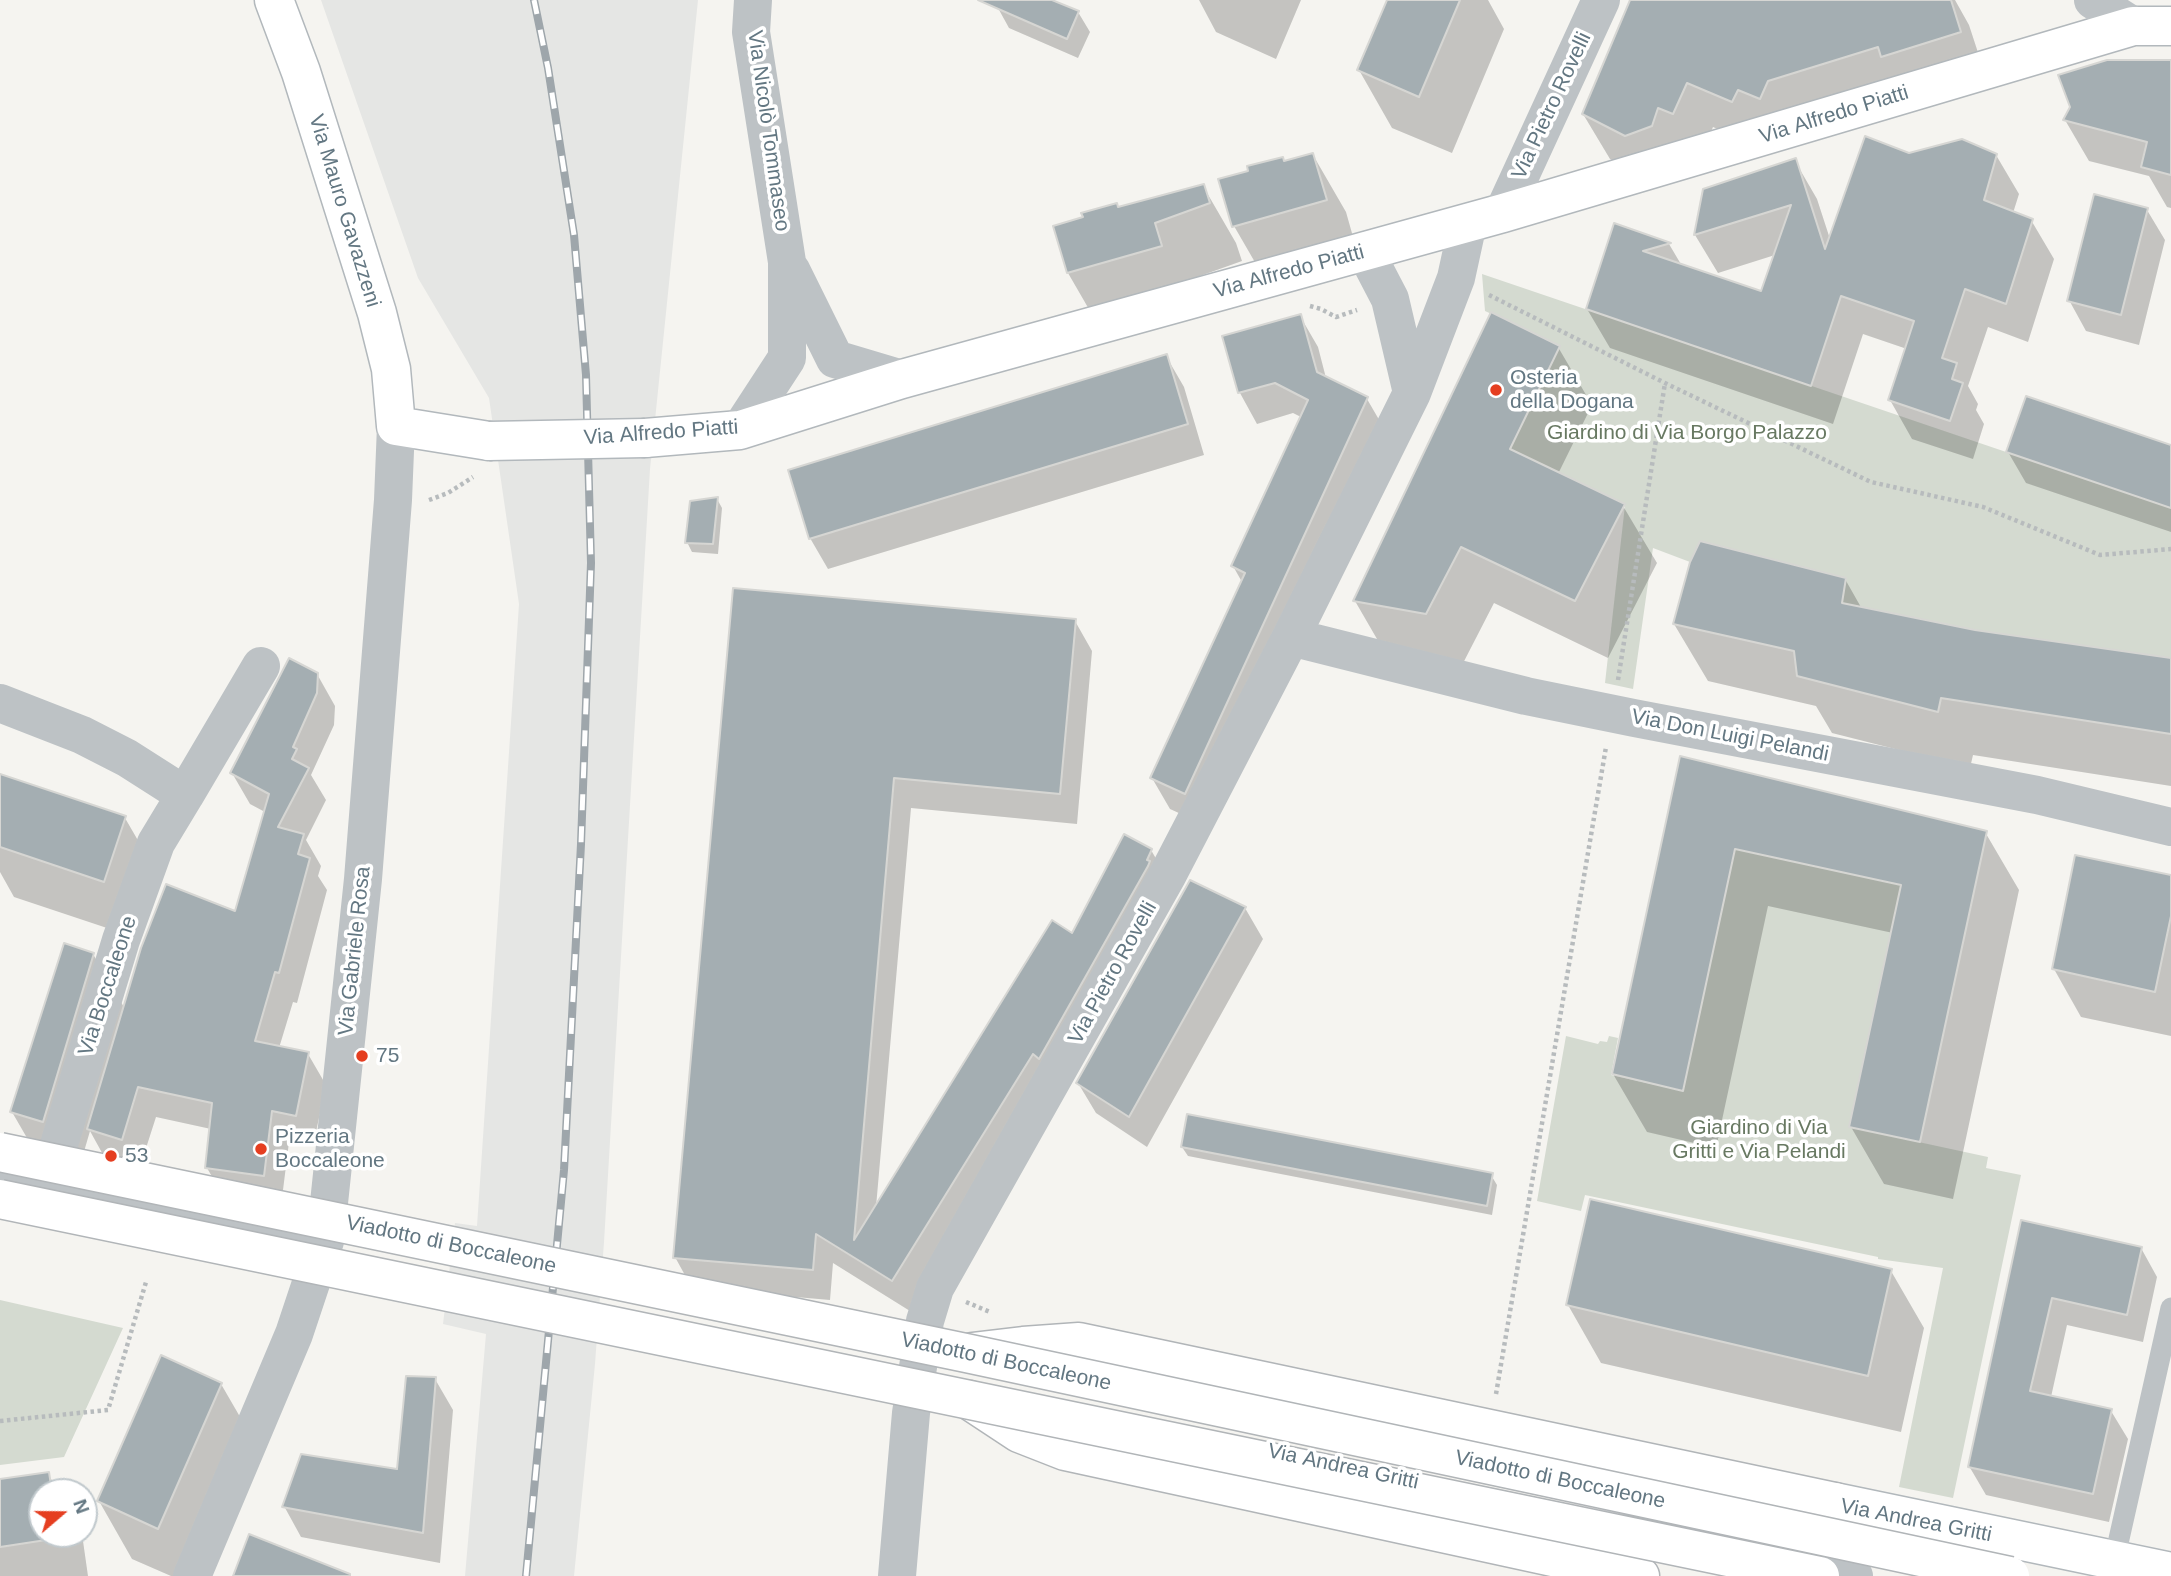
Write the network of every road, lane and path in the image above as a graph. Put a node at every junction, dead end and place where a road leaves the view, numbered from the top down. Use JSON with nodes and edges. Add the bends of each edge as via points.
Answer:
{"nodes":[{"id":1,"x":274,"y":0,"type":"edge"},
{"id":2,"x":752,"y":0,"type":"edge"},
{"id":3,"x":1601,"y":0,"type":"edge"},
{"id":4,"x":2110,"y":8,"type":"edge"},
{"id":5,"x":2171,"y":26,"type":"edge"},
{"id":6,"x":1485,"y":218,"type":"junction"},
{"id":7,"x":1365,"y":251,"type":"junction"},
{"id":8,"x":787,"y":262,"type":"junction"},
{"id":9,"x":1455,"y":278,"type":"junction"},
{"id":10,"x":902,"y":379,"type":"junction"},
{"id":11,"x":1665,"y":383,"type":"junction"},
{"id":12,"x":1412,"y":393,"type":"junction"},
{"id":13,"x":397,"y":426,"type":"junction"},
{"id":14,"x":740,"y":430,"type":"junction"},
{"id":15,"x":487,"y":457,"type":"junction"},
{"id":16,"x":393,"y":499,"type":"junction"},
{"id":17,"x":2171,"y":549,"type":"edge"},
{"id":18,"x":1291,"y":637,"type":"junction"},
{"id":19,"x":261,"y":666,"type":"dead end"},
{"id":20,"x":0,"y":703,"type":"edge"},
{"id":21,"x":1612,"y":714,"type":"junction"},
{"id":22,"x":185,"y":795,"type":"junction"},
{"id":23,"x":2171,"y":827,"type":"edge"},
{"id":24,"x":0,"y":1152,"type":"edge"},
{"id":25,"x":0,"y":1174,"type":"edge"},
{"id":26,"x":47,"y":1184,"type":"junction"},
{"id":27,"x":0,"y":1199,"type":"edge"},
{"id":28,"x":325,"y":1241,"type":"junction"},
{"id":29,"x":146,"y":1282,"type":"dead end"},
{"id":30,"x":2171,"y":1308,"type":"edge"},
{"id":31,"x":966,"y":1353,"type":"junction"},
{"id":32,"x":918,"y":1369,"type":"junction"},
{"id":33,"x":964,"y":1397,"type":"junction"},
{"id":34,"x":1495,"y":1399,"type":"dead end"},
{"id":35,"x":0,"y":1421,"type":"edge"},
{"id":36,"x":1835,"y":1502,"type":"junction"},
{"id":37,"x":2032,"y":1544,"type":"junction"},
{"id":38,"x":1771,"y":1557,"type":"edge"},
{"id":39,"x":2114,"y":1561,"type":"junction"},
{"id":40,"x":2171,"y":1572,"type":"edge"},
{"id":41,"x":192,"y":1576,"type":"edge"},
{"id":42,"x":897,"y":1576,"type":"edge"},
{"id":43,"x":1640,"y":1576,"type":"edge"},
{"id":44,"x":1820,"y":1576,"type":"edge"},
{"id":45,"x":1853,"y":1576,"type":"edge"},
{"id":46,"x":1943,"y":1576,"type":"edge"},
{"id":47,"x":1977,"y":1576,"type":"edge"},
{"id":48,"x":2011,"y":1576,"type":"edge"}],
"edges":[{"from":1,"to":13,"type":"main road","name":"Via Mauro Gavazzeni","via":[[377,313],[391,369]]},
{"from":2,"to":8,"type":"street","name":"Via Nicolò Tommaseo","via":[[751,32]]},
{"from":3,"to":6,"type":"street","name":"Via Pietro Rovelli"},
{"from":4,"to":5,"type":"main road","name":"Via Alfredo Piatti"},
{"from":4,"to":6,"type":"main road","name":"Via Alfredo Piatti"},
{"from":6,"to":7,"type":"main road","name":"Via Alfredo Piatti"},
{"from":6,"to":9,"type":"street","name":"Via Pietro Rovelli"},
{"from":7,"to":10,"type":"main road","name":"Via Alfredo Piatti"},
{"from":7,"to":12,"type":"street","via":[[1390,299]]},
{"from":8,"to":10,"type":"street","name":"Via Nicolò Tommaseo","via":[[835,359]]},
{"from":8,"to":14,"type":"street","name":"Via Nicolò Tommaseo","via":[[787,358]]},
{"from":9,"to":11,"type":"path"},
{"from":9,"to":12,"type":"street","name":"Via Pietro Rovelli"},
{"from":10,"to":14,"type":"main road","name":"Via Alfredo Piatti"},
{"from":11,"to":17,"type":"path","via":[[1871,482],[1983,507],[2100,555]]},
{"from":11,"to":21,"type":"path"},
{"from":12,"to":18,"type":"street","name":"Via Pietro Rovelli"},
{"from":13,"to":15,"type":"main road","name":"Via Alfredo Piatti"},
{"from":13,"to":16,"type":"street","name":"Via Gabriele Rosa"},
{"from":14,"to":15,"type":"main road","name":"Via Alfredo Piatti","bridge":true},
{"from":15,"to":16,"type":"path","via":[[472,477],[448,493],[428,500]]},
{"from":16,"to":28,"type":"street","name":"Via Gabriele Rosa","via":[[363,878]]},
{"from":18,"to":21,"type":"street","name":"Via Don Luigi Pelandi"},
{"from":18,"to":32,"type":"street","name":"Via Pietro Rovelli","via":[[1167,876],[935,1288]]},
{"from":19,"to":22,"type":"street","name":"Via Boccaleone"},
{"from":20,"to":22,"type":"street","via":[[82,735]]},
{"from":21,"to":23,"type":"street","name":"Via Don Luigi Pelandi","via":[[2037,795]]},
{"from":21,"to":34,"type":"path"},
{"from":22,"to":26,"type":"street","name":"Via Boccaleone","via":[[156,843],[121,940]]},
{"from":24,"to":31,"type":"main road","name":"Viadotto di Boccaleone","bridge":true},
{"from":25,"to":26,"type":"street"},
{"from":26,"to":28,"type":"street"},
{"from":27,"to":33,"type":"main road","name":"Viadotto di Boccaleone","bridge":true},
{"from":28,"to":41,"type":"street","name":"Via Gabriele Rosa","via":[[294,1334]]},
{"from":29,"to":35,"type":"path","via":[[108,1410]]},
{"from":30,"to":39,"type":"lane"},
{"from":31,"to":36,"type":"main road","via":[[1079,1342]]},
{"from":31,"to":48,"type":"main road","name":"Viadotto di Boccaleone","bridge":true},
{"from":32,"to":38,"type":"street","name":"Via Andrea Gritti","via":[[1044,1383]]},
{"from":32,"to":42,"type":"street","name":"Via Pietro Rovelli"},
{"from":33,"to":43,"type":"main road","bridge":true,"via":[[1019,1433],[1065,1451]]},
{"from":33,"to":44,"type":"main road","name":"Viadotto di Boccaleone","bridge":true},
{"from":36,"to":37,"type":"main road","name":"Via Andrea Gritti"},
{"from":36,"to":38,"type":"street","name":"Via Andrea Gritti"},
{"from":37,"to":39,"type":"main road","name":"Via Andrea Gritti"},
{"from":37,"to":47,"type":"lane","name":"Via Andrea Gritti"},
{"from":38,"to":45,"type":"street","name":"Via Andrea Gritti"},
{"from":38,"to":46,"type":"lane","name":"Via Andrea Gritti"},
{"from":39,"to":40,"type":"main road","name":"Via Andrea Gritti"}]}
